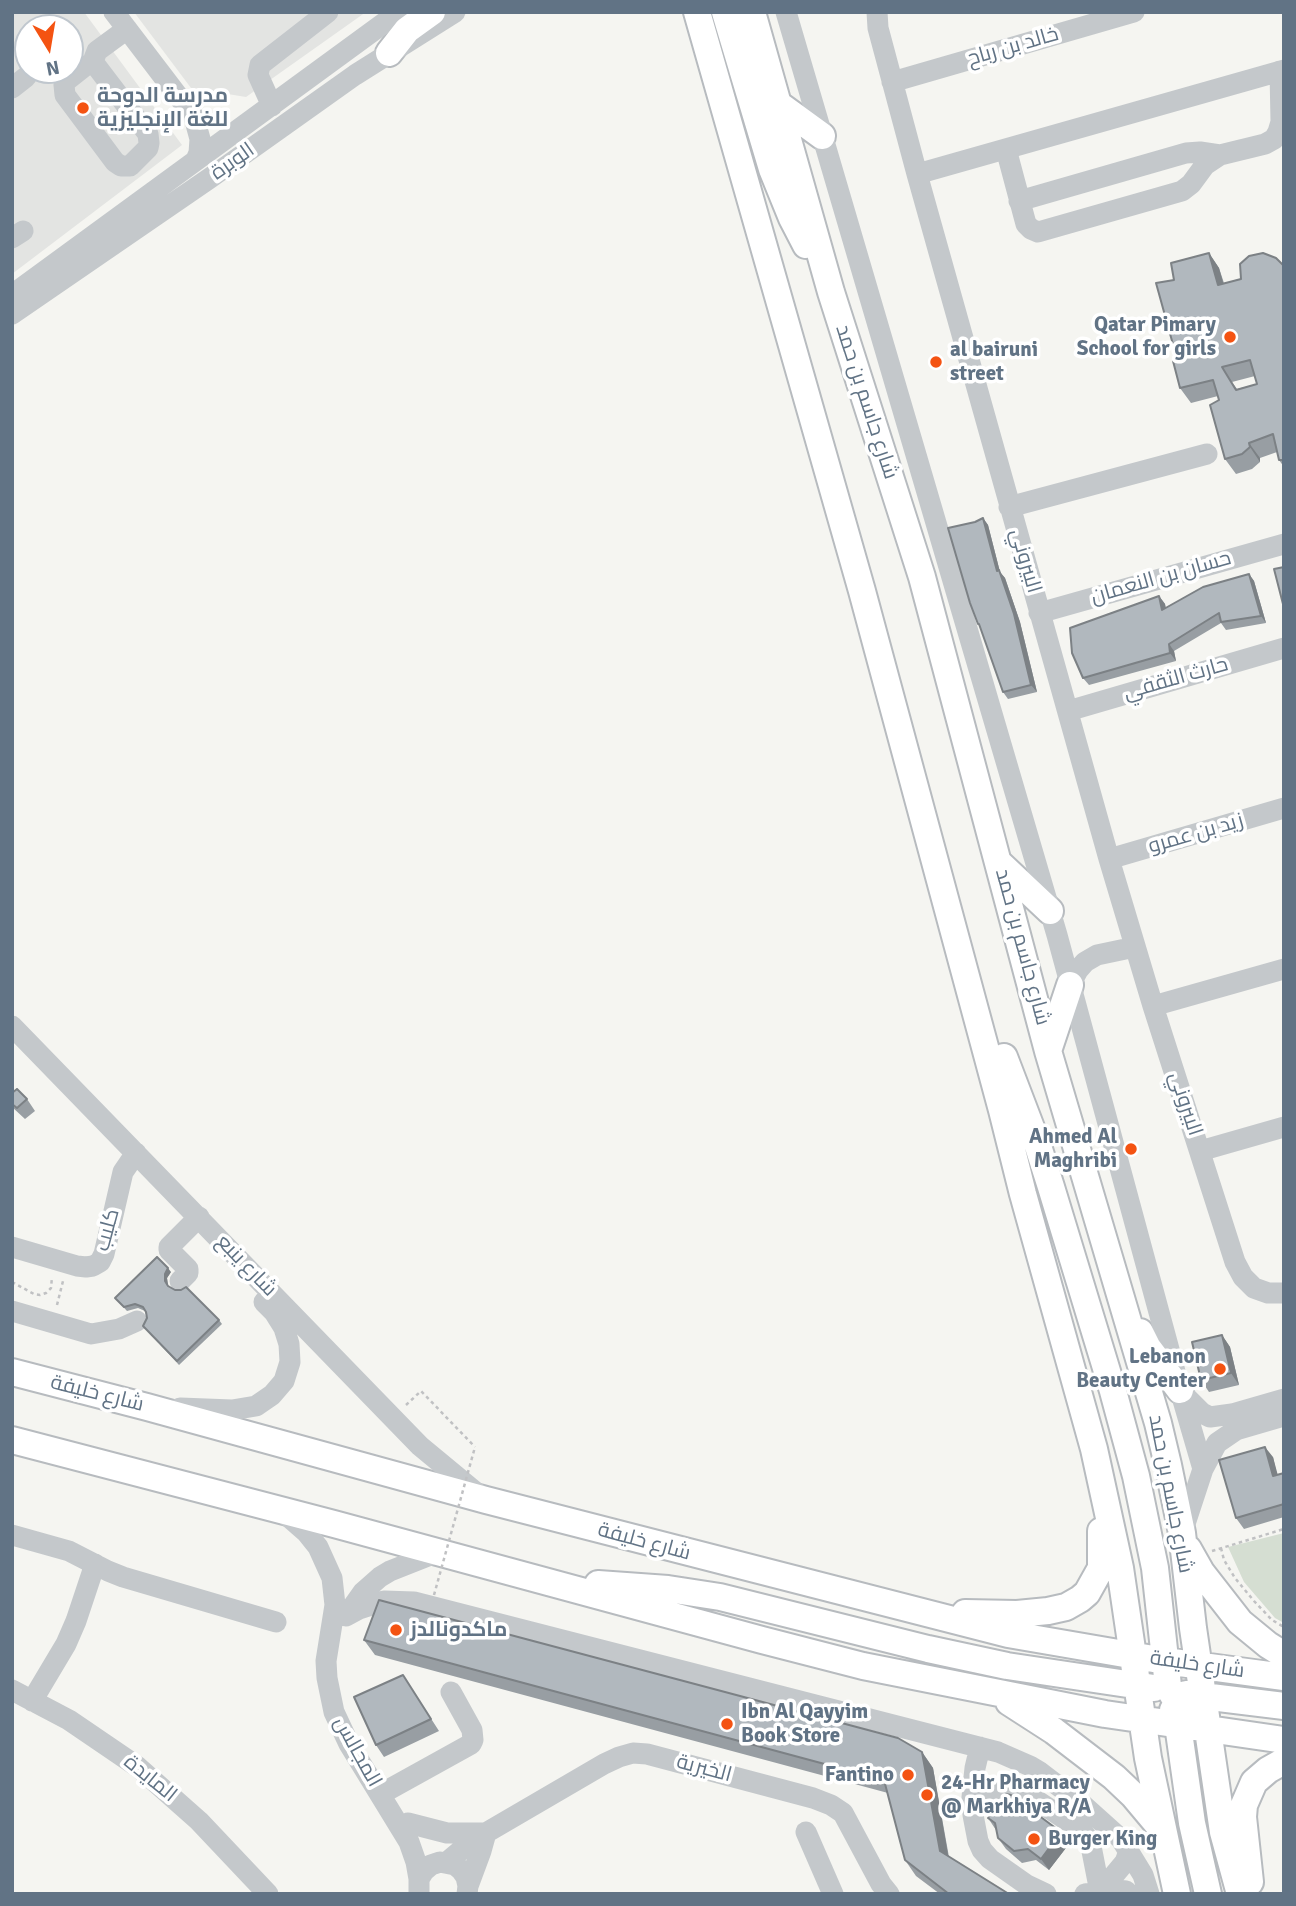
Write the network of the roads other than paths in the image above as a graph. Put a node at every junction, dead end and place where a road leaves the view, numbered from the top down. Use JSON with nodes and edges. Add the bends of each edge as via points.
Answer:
{"nodes":[{"id":1,"x":328,"y":12,"type":"edge"},
{"id":2,"x":399,"y":12,"type":"edge"},
{"id":3,"x":432,"y":12,"type":"edge"},
{"id":4,"x":455,"y":12,"type":"edge"},
{"id":5,"x":682,"y":12,"type":"edge"},
{"id":6,"x":697,"y":12,"type":"edge"},
{"id":7,"x":724,"y":12,"type":"edge"},
{"id":8,"x":752,"y":12,"type":"edge"},
{"id":9,"x":786,"y":12,"type":"edge"},
{"id":10,"x":1134,"y":12,"type":"edge"},
{"id":11,"x":875,"y":18,"type":"edge"},
{"id":12,"x":120,"y":21,"type":"edge"},
{"id":13,"x":389,"y":53,"type":"junction"},
{"id":14,"x":92,"y":64,"type":"junction"},
{"id":15,"x":1282,"y":71,"type":"edge"},
{"id":16,"x":892,"y":82,"type":"junction"},
{"id":17,"x":778,"y":104,"type":"junction"},
{"id":18,"x":272,"y":106,"type":"junction"},
{"id":19,"x":194,"y":117,"type":"junction"},
{"id":20,"x":239,"y":129,"type":"junction"},
{"id":21,"x":822,"y":136,"type":"junction"},
{"id":22,"x":1006,"y":149,"type":"junction"},
{"id":23,"x":1220,"y":155,"type":"junction"},
{"id":24,"x":196,"y":160,"type":"junction"},
{"id":25,"x":917,"y":174,"type":"junction"},
{"id":26,"x":744,"y":176,"type":"junction"},
{"id":27,"x":1019,"y":201,"type":"junction"},
{"id":28,"x":831,"y":292,"type":"junction"},
{"id":29,"x":12,"y":295,"type":"edge"},
{"id":30,"x":12,"y":314,"type":"edge"},
{"id":31,"x":1207,"y":454,"type":"dead end"},
{"id":32,"x":1009,"y":506,"type":"junction"},
{"id":33,"x":1284,"y":544,"type":"edge"},
{"id":34,"x":1039,"y":612,"type":"junction"},
{"id":35,"x":1284,"y":648,"type":"edge"},
{"id":36,"x":1068,"y":711,"type":"junction"},
{"id":37,"x":1284,"y":808,"type":"edge"},
{"id":38,"x":1109,"y":859,"type":"junction"},
{"id":39,"x":1000,"y":863,"type":"junction"},
{"id":40,"x":949,"y":912,"type":"junction"},
{"id":41,"x":1054,"y":923,"type":"junction"},
{"id":42,"x":1135,"y":947,"type":"junction"},
{"id":43,"x":1097,"y":956,"type":"junction"},
{"id":44,"x":1284,"y":969,"type":"edge"},
{"id":45,"x":1070,"y":985,"type":"junction"},
{"id":46,"x":1153,"y":1006,"type":"junction"},
{"id":47,"x":12,"y":1026,"type":"edge"},
{"id":48,"x":12,"y":1045,"type":"edge"},
{"id":49,"x":1048,"y":1051,"type":"junction"},
{"id":50,"x":70,"y":1094,"type":"junction"},
{"id":51,"x":1284,"y":1127,"type":"edge"},
{"id":52,"x":1200,"y":1151,"type":"junction"},
{"id":53,"x":132,"y":1158,"type":"junction"},
{"id":54,"x":194,"y":1221,"type":"junction"},
{"id":55,"x":12,"y":1248,"type":"edge"},
{"id":56,"x":240,"y":1268,"type":"junction"},
{"id":57,"x":180,"y":1281,"type":"dead end"},
{"id":58,"x":1116,"y":1283,"type":"junction"},
{"id":59,"x":1284,"y":1294,"type":"edge"},
{"id":60,"x":12,"y":1311,"type":"edge"},
{"id":61,"x":137,"y":1321,"type":"dead end"},
{"id":62,"x":12,"y":1372,"type":"edge"},
{"id":63,"x":1180,"y":1390,"type":"junction"},
{"id":64,"x":1284,"y":1399,"type":"edge"},
{"id":65,"x":147,"y":1406,"type":"junction"},
{"id":66,"x":1284,"y":1416,"type":"edge"},
{"id":67,"x":12,"y":1440,"type":"edge"},
{"id":68,"x":1094,"y":1449,"type":"junction"},
{"id":69,"x":1203,"y":1469,"type":"junction"},
{"id":70,"x":486,"y":1500,"type":"junction"},
{"id":71,"x":281,"y":1510,"type":"junction"},
{"id":72,"x":12,"y":1535,"type":"edge"},
{"id":73,"x":1187,"y":1545,"type":"junction"},
{"id":74,"x":438,"y":1552,"type":"junction"},
{"id":75,"x":95,"y":1564,"type":"junction"},
{"id":76,"x":390,"y":1571,"type":"junction"},
{"id":77,"x":559,"y":1584,"type":"junction"},
{"id":78,"x":424,"y":1598,"type":"junction"},
{"id":79,"x":915,"y":1611,"type":"junction"},
{"id":80,"x":346,"y":1616,"type":"junction"},
{"id":81,"x":276,"y":1622,"type":"dead end"},
{"id":82,"x":1284,"y":1655,"type":"edge"},
{"id":83,"x":1133,"y":1656,"type":"junction"},
{"id":84,"x":1198,"y":1666,"type":"junction"},
{"id":85,"x":1284,"y":1677,"type":"edge"},
{"id":86,"x":1162,"y":1686,"type":"junction"},
{"id":87,"x":12,"y":1690,"type":"edge"},
{"id":88,"x":451,"y":1692,"type":"dead end"},
{"id":89,"x":992,"y":1692,"type":"junction"},
{"id":90,"x":1202,"y":1696,"type":"junction"},
{"id":91,"x":32,"y":1700,"type":"junction"},
{"id":92,"x":1284,"y":1706,"type":"edge"},
{"id":93,"x":1143,"y":1720,"type":"junction"},
{"id":94,"x":1178,"y":1725,"type":"junction"},
{"id":95,"x":1207,"y":1729,"type":"junction"},
{"id":96,"x":1284,"y":1740,"type":"edge"},
{"id":97,"x":980,"y":1747,"type":"junction"},
{"id":98,"x":1284,"y":1761,"type":"edge"},
{"id":99,"x":388,"y":1790,"type":"junction"},
{"id":100,"x":972,"y":1797,"type":"junction"},
{"id":101,"x":408,"y":1823,"type":"junction"},
{"id":102,"x":1163,"y":1830,"type":"junction"},
{"id":103,"x":806,"y":1832,"type":"dead end"},
{"id":104,"x":486,"y":1833,"type":"junction"},
{"id":105,"x":1129,"y":1851,"type":"junction"},
{"id":106,"x":443,"y":1862,"type":"junction"},
{"id":107,"x":417,"y":1888,"type":"edge"},
{"id":108,"x":467,"y":1890,"type":"edge"},
{"id":109,"x":1092,"y":1893,"type":"edge"},
{"id":110,"x":268,"y":1894,"type":"edge"},
{"id":111,"x":833,"y":1894,"type":"edge"},
{"id":112,"x":889,"y":1894,"type":"edge"},
{"id":113,"x":1046,"y":1894,"type":"edge"},
{"id":114,"x":1129,"y":1894,"type":"edge"},
{"id":115,"x":1149,"y":1894,"type":"edge"},
{"id":116,"x":1177,"y":1894,"type":"edge"},
{"id":117,"x":1208,"y":1894,"type":"edge"},
{"id":118,"x":1240,"y":1894,"type":"edge"},
{"id":119,"x":1251,"y":1894,"type":"edge"}],
"edges":[{"from":1,"to":18,"type":"street","via":[[260,65],[258,75]]},
{"from":2,"to":18,"type":"street","name":"الوبرة"},
{"from":3,"to":13,"type":"main road","via":[[407,30]]},
{"from":4,"to":13,"type":"street","name":"الوبرة"},
{"from":5,"to":26,"type":"main road","via":[[724,155]]},
{"from":6,"to":26,"type":"main road"},
{"from":7,"to":28,"type":"main road","via":[[781,195]]},
{"from":8,"to":17,"type":"main road","name":"شارع جاسم بن حمد"},
{"from":9,"to":21,"type":"street","name":"شارع جاسم بن حمد"},
{"from":10,"to":16,"type":"street","name":"خالد بن رباح"},
{"from":11,"to":16,"type":"street","name":"البيروني"},
{"from":12,"to":14,"type":"street"},
{"from":12,"to":19,"type":"street"},
{"from":13,"to":30,"type":"street","name":"الوبرة"},
{"from":14,"to":14,"type":"street","via":[[66,81],[65,95],[115,162],[131,166],[148,148],[148,134]]},
{"from":15,"to":22,"type":"street"},
{"from":15,"to":23,"type":"street","via":[[1281,122],[1273,139]]},
{"from":16,"to":25,"type":"street","name":"البيروني"},
{"from":17,"to":21,"type":"main road"},
{"from":17,"to":28,"type":"main road","name":"شارع جاسم بن حمد"},
{"from":18,"to":20,"type":"street","name":"الوبرة"},
{"from":19,"to":20,"type":"street","via":[[216,128]]},
{"from":19,"to":24,"type":"street","via":[[201,139]]},
{"from":20,"to":24,"type":"street","name":"الوبرة"},
{"from":21,"to":41,"type":"street","name":"شارع جاسم بن حمد"},
{"from":22,"to":25,"type":"street"},
{"from":22,"to":27,"type":"street"},
{"from":23,"to":27,"type":"street","via":[[1186,153]]},
{"from":23,"to":27,"type":"street","via":[[1182,191],[1045,231],[1026,224]]},
{"from":24,"to":29,"type":"street","name":"الوبرة"},
{"from":25,"to":32,"type":"street","name":"البيروني"},
{"from":26,"to":40,"type":"main road"},
{"from":28,"to":39,"type":"main road","name":"شارع جاسم بن حمد","via":[[922,578]]},
{"from":31,"to":32,"type":"street"},
{"from":32,"to":34,"type":"street","name":"البيروني"},
{"from":33,"to":34,"type":"street","name":"حسان بن النعمان"},
{"from":34,"to":36,"type":"street","name":"البيروني"},
{"from":35,"to":36,"type":"street","name":"حارث الثقفي"},
{"from":36,"to":38,"type":"street","name":"البيروني"},
{"from":37,"to":38,"type":"street","name":"زيد بن عمرو"},
{"from":38,"to":42,"type":"street","name":"البيروني"},
{"from":39,"to":41,"type":"main road"},
{"from":39,"to":49,"type":"main road","name":"شارع جاسم بن حمد"},
{"from":40,"to":68,"type":"main road"},
{"from":40,"to":86,"type":"main road","via":[[1038,1146],[1113,1391],[1155,1568]]},
{"from":41,"to":43,"type":"street","via":[[1065,944]]},
{"from":41,"to":45,"type":"street","name":"شارع جاسم بن حمد"},
{"from":42,"to":43,"type":"street"},
{"from":42,"to":46,"type":"street","name":"البيروني"},
{"from":43,"to":45,"type":"street","via":[[1085,962]]},
{"from":44,"to":46,"type":"street"},
{"from":45,"to":49,"type":"main road"},
{"from":45,"to":63,"type":"street","name":"شارع جاسم بن حمد"},
{"from":46,"to":52,"type":"street","name":"البيروني"},
{"from":47,"to":50,"type":"street","name":"شارع ينبع"},
{"from":48,"to":50,"type":"street","name":"شارع ينبع"},
{"from":49,"to":58,"type":"main road","name":"شارع جاسم بن حمد"},
{"from":50,"to":53,"type":"street","name":"شارع ينبع"},
{"from":51,"to":52,"type":"street"},
{"from":52,"to":59,"type":"street","name":"البيروني","via":[[1243,1277],[1254,1288]]},
{"from":53,"to":54,"type":"street","name":"شارع ينبع"},
{"from":53,"to":55,"type":"street","name":"كليب","via":[[123,1172],[100,1262],[58,1267]]},
{"from":54,"to":56,"type":"street","name":"شارع ينبع"},
{"from":54,"to":57,"type":"street","via":[[169,1247],[188,1269]]},
{"from":56,"to":65,"type":"street","name":"شارع ينبع","via":[[284,1328],[290,1362],[284,1381],[256,1406],[232,1410]]},
{"from":56,"to":70,"type":"street","name":"شارع ينبع","via":[[420,1446]]},
{"from":58,"to":63,"type":"main road","via":[[1148,1348]]},
{"from":58,"to":73,"type":"main road","name":"شارع جاسم بن حمد","via":[[1158,1423]]},
{"from":60,"to":61,"type":"street","via":[[91,1334]]},
{"from":62,"to":65,"type":"main road","name":"شارع خليفة"},
{"from":63,"to":64,"type":"street","via":[[1210,1417]]},
{"from":63,"to":69,"type":"street","name":"شارع جاسم بن حمد"},
{"from":65,"to":70,"type":"main road","name":"شارع خليفة"},
{"from":66,"to":69,"type":"street","via":[[1228,1434]]},
{"from":67,"to":71,"type":"main road"},
{"from":68,"to":79,"type":"main road","via":[[1101,1568],[1087,1593],[1066,1607],[1048,1611]]},
{"from":68,"to":83,"type":"main road","via":[[1120,1568]]},
{"from":69,"to":73,"type":"street"},
{"from":70,"to":79,"type":"main road","name":"شارع خليفة"},
{"from":71,"to":74,"type":"main road"},
{"from":71,"to":107,"type":"street","name":"المجالس","via":[[318,1547],[332,1578],[335,1605],[326,1661],[334,1712],[409,1842],[416,1861]]},
{"from":72,"to":75,"type":"street","via":[[69,1551]]},
{"from":73,"to":82,"type":"main road","via":[[1240,1622]]},
{"from":73,"to":84,"type":"main road","name":"شارع جاسم بن حمد"},
{"from":74,"to":76,"type":"street","name":"المجالس"},
{"from":74,"to":77,"type":"main road"},
{"from":75,"to":81,"type":"street","via":[[123,1577]]},
{"from":75,"to":91,"type":"street","via":[[71,1633]]},
{"from":76,"to":78,"type":"street","via":[[396,1588]]},
{"from":76,"to":80,"type":"street","name":"المجالس","via":[[363,1592]]},
{"from":77,"to":86,"type":"main road","via":[[615,1584],[720,1597],[1007,1665]]},
{"from":77,"to":89,"type":"main road","via":[[863,1666]]},
{"from":78,"to":80,"type":"street","via":[[384,1601]]},
{"from":78,"to":97,"type":"street"},
{"from":79,"to":83,"type":"main road","name":"شارع خليفة","via":[[1009,1634]]},
{"from":80,"to":99,"type":"street","name":"المجالس","via":[[334,1662],[339,1696],[350,1725]]},
{"from":83,"to":86,"type":"main road"},
{"from":84,"to":85,"type":"main road","name":"شارع خليفة"},
{"from":84,"to":86,"type":"main road","via":[[1180,1682]]},
{"from":84,"to":90,"type":"main road","name":"شارع جاسم بن حمد"},
{"from":86,"to":90,"type":"main road"},
{"from":86,"to":93,"type":"main road"},
{"from":86,"to":94,"type":"main road"},
{"from":86,"to":95,"type":"main road","via":[[1181,1710]]},
{"from":87,"to":91,"type":"street","name":"المايدة"},
{"from":88,"to":99,"type":"street","via":[[472,1730],[471,1744]]},
{"from":89,"to":93,"type":"main road"},
{"from":89,"to":102,"type":"main road","via":[[1114,1777]]},
{"from":90,"to":92,"type":"main road"},
{"from":90,"to":95,"type":"main road","name":"شارع جاسم بن حمد"},
{"from":91,"to":110,"type":"street","name":"المايدة","via":[[138,1767],[199,1821]]},
{"from":93,"to":94,"type":"main road"},
{"from":93,"to":102,"type":"main road"},
{"from":94,"to":95,"type":"main road"},
{"from":94,"to":117,"type":"main road"},
{"from":95,"to":96,"type":"main road"},
{"from":95,"to":118,"type":"main road","name":"شارع جاسم بن حمد","via":[[1223,1832]]},
{"from":97,"to":100,"type":"street"},
{"from":97,"to":105,"type":"street","via":[[1040,1772],[1082,1804]]},
{"from":98,"to":119,"type":"main road","via":[[1254,1782],[1244,1805]]},
{"from":99,"to":101,"type":"street","name":"المجالس"},
{"from":100,"to":109,"type":"street","via":[[1004,1791],[1027,1794],[1080,1829],[1090,1841]]},
{"from":100,"to":113,"type":"street","via":[[974,1829],[982,1850]]},
{"from":101,"to":104,"type":"street","via":[[447,1833]]},
{"from":101,"to":106,"type":"street","name":"المجالس","via":[[423,1846]]},
{"from":102,"to":116,"type":"main road"},
{"from":103,"to":111,"type":"street"},
{"from":104,"to":106,"type":"street","name":"الخيرية"},
{"from":104,"to":108,"type":"street"},
{"from":104,"to":112,"type":"street","name":"الخيرية","via":[[619,1756],[647,1754],[831,1805],[843,1813]]},
{"from":105,"to":109,"type":"street","via":[[1125,1862]]},
{"from":105,"to":115,"type":"street"},
{"from":106,"to":107,"type":"street","name":"الخيرية","via":[[424,1871]]},
{"from":106,"to":108,"type":"street","name":"المجالس","via":[[461,1870]]},
{"from":109,"to":114,"type":"street","via":[[1117,1890]]}]}
